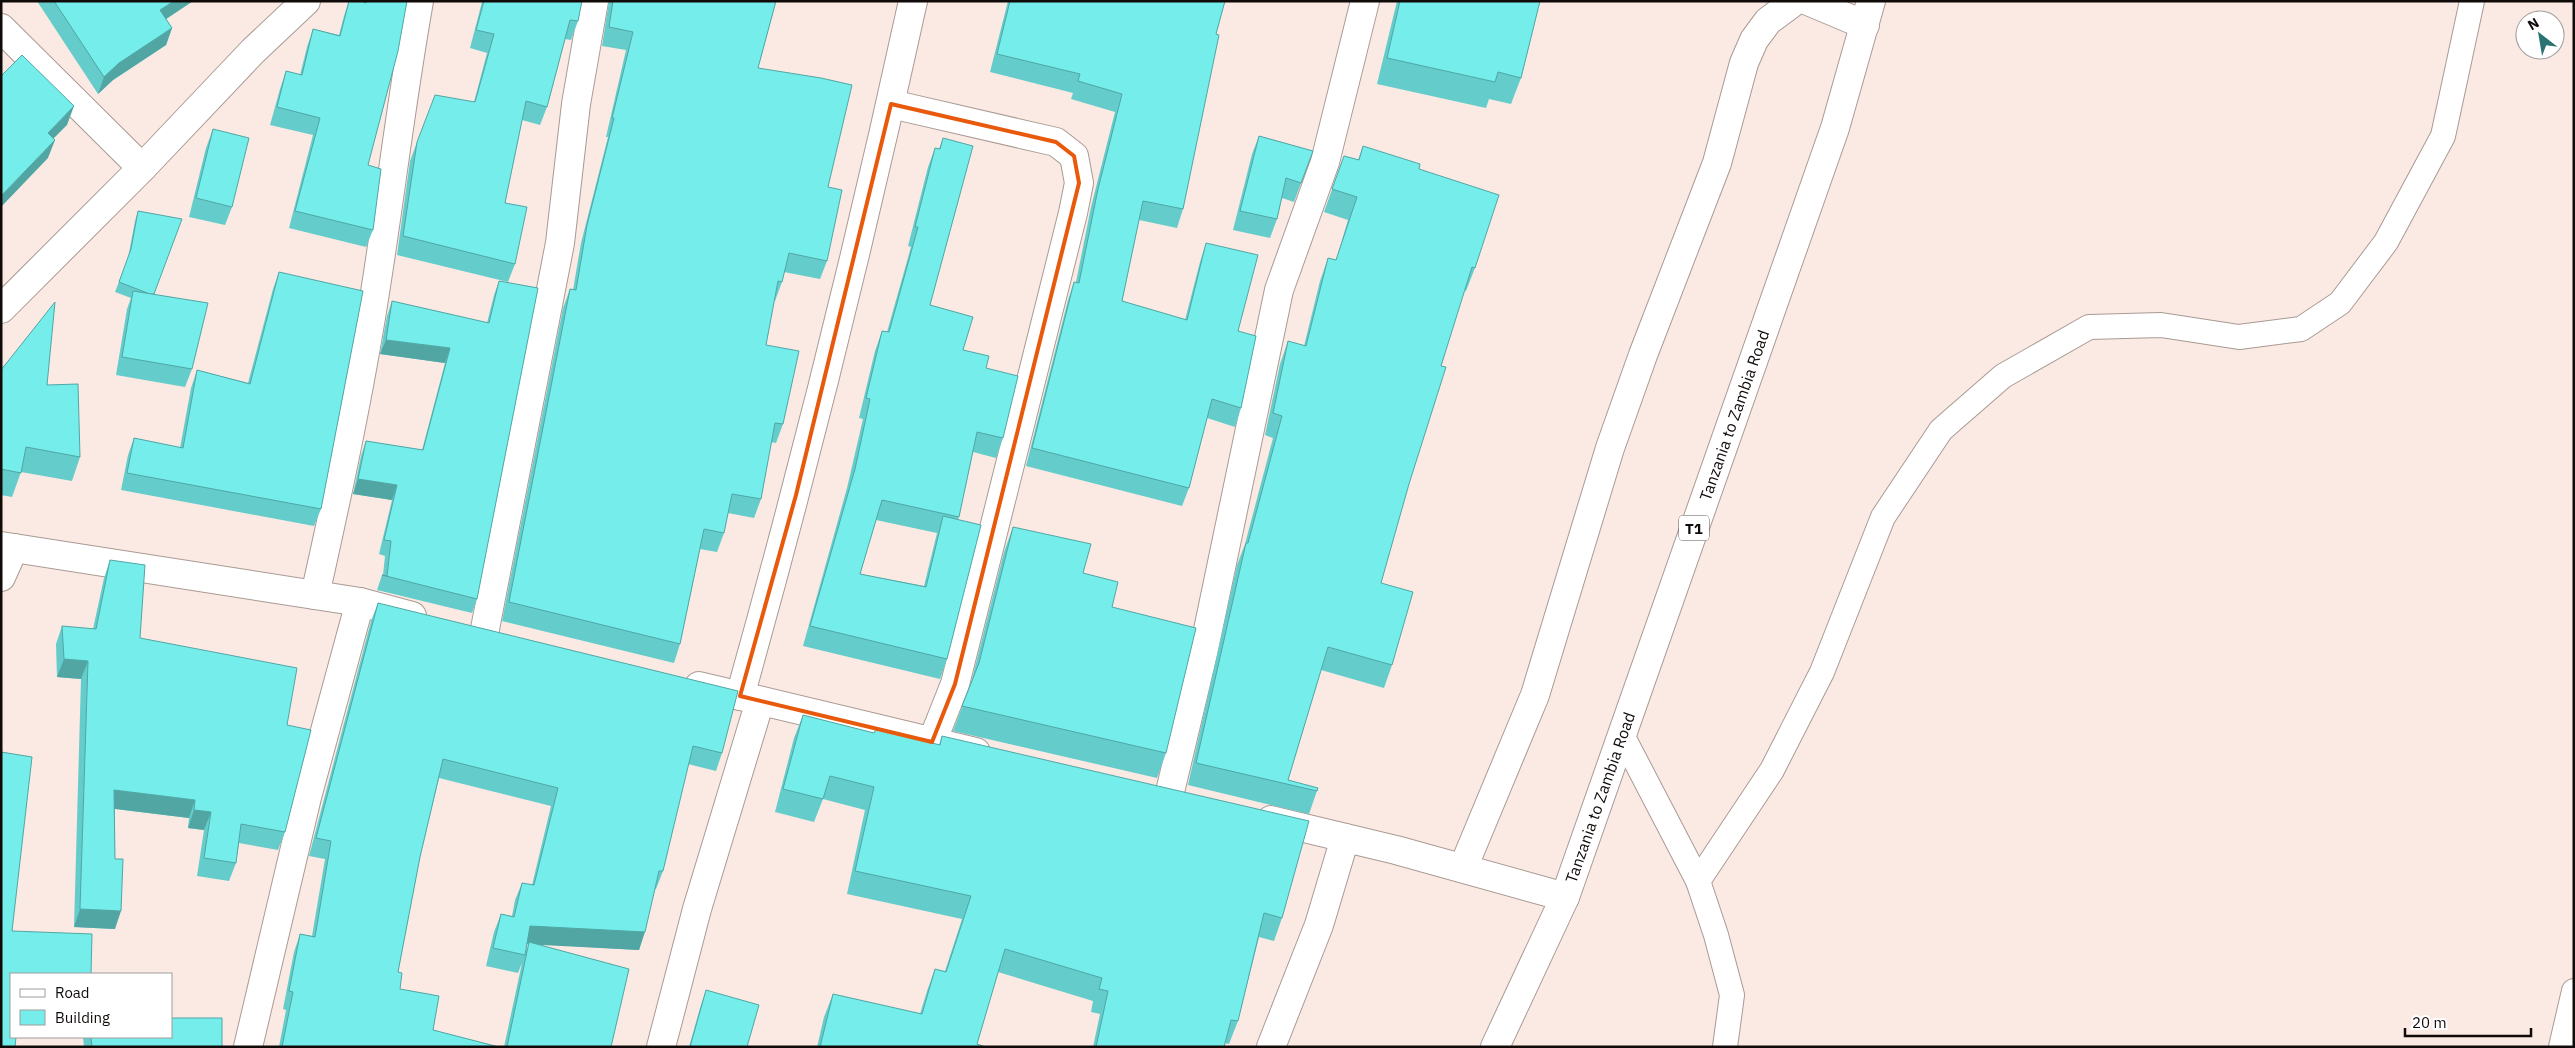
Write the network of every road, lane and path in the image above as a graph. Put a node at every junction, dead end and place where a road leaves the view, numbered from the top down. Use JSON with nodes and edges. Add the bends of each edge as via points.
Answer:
{"nodes":[{"id":1,"x":306,"y":1,"type":"edge"},
{"id":2,"x":419,"y":1,"type":"edge"},
{"id":3,"x":594,"y":1,"type":"edge"},
{"id":4,"x":913,"y":1,"type":"edge"},
{"id":5,"x":1365,"y":1,"type":"edge"},
{"id":6,"x":1795,"y":1,"type":"edge"},
{"id":7,"x":1808,"y":1,"type":"edge"},
{"id":8,"x":2472,"y":1,"type":"edge"},
{"id":9,"x":1868,"y":13,"type":"edge"},
{"id":10,"x":1,"y":28,"type":"edge"},
{"id":11,"x":891,"y":104,"type":"junction"},
{"id":12,"x":142,"y":168,"type":"junction"},
{"id":13,"x":1,"y":310,"type":"edge"},
{"id":14,"x":7,"y":547,"type":"edge"},
{"id":15,"x":1,"y":577,"type":"edge"},
{"id":16,"x":315,"y":595,"type":"junction"},
{"id":17,"x":360,"y":602,"type":"junction"},
{"id":18,"x":484,"y":634,"type":"junction"},
{"id":19,"x":512,"y":641,"type":"edge"},
{"id":20,"x":673,"y":680,"type":"edge"},
{"id":21,"x":750,"y":698,"type":"junction"},
{"id":22,"x":1622,"y":735,"type":"junction"},
{"id":23,"x":932,"y":742,"type":"junction"},
{"id":24,"x":998,"y":757,"type":"edge"},
{"id":25,"x":1140,"y":790,"type":"edge"},
{"id":26,"x":1169,"y":796,"type":"junction"},
{"id":27,"x":1197,"y":803,"type":"edge"},
{"id":28,"x":1243,"y":814,"type":"edge"},
{"id":29,"x":1345,"y":838,"type":"junction"},
{"id":30,"x":1463,"y":868,"type":"junction"},
{"id":31,"x":1698,"y":881,"type":"junction"},
{"id":32,"x":1565,"y":897,"type":"junction"},
{"id":33,"x":2574,"y":991,"type":"edge"},
{"id":34,"x":248,"y":1047,"type":"edge"},
{"id":35,"x":661,"y":1047,"type":"edge"},
{"id":36,"x":1271,"y":1047,"type":"edge"},
{"id":37,"x":1494,"y":1047,"type":"edge"},
{"id":38,"x":1725,"y":1047,"type":"edge"},
{"id":39,"x":2561,"y":1047,"type":"edge"}],
"edges":[{"from":1,"to":12,"type":"main road","via":[[252,51]]},
{"from":2,"to":16,"type":"main road","via":[[353,424]]},
{"from":3,"to":18,"type":"main road","via":[[576,104],[560,244]]},
{"from":4,"to":11,"type":"main road"},
{"from":5,"to":26,"type":"main road","via":[[1325,162],[1280,290],[1204,649]]},
{"from":6,"to":30,"type":"main road","via":[[1768,21],[1754,40],[1744,63],[1717,163],[1610,448],[1535,694]]},
{"from":7,"to":9,"type":"main road"},
{"from":8,"to":31,"type":"lane","via":[[2442,136],[2386,242],[2340,303],[2301,329],[2239,337],[2161,325],[2089,327],[2003,376],[1941,430],[1884,517],[1822,672],[1772,770]]},
{"from":9,"to":22,"type":"main road","name":"Tanzania to Zambia Road","number":"T1","via":[[1835,128]]},
{"from":10,"to":12,"type":"main road"},
{"from":11,"to":21,"type":"main road"},
{"from":11,"to":23,"type":"main road","via":[[1056,142],[1074,156],[1079,184],[955,684]]},
{"from":12,"to":13,"type":"main road"},
{"from":14,"to":15,"type":"main road"},
{"from":14,"to":16,"type":"main road"},
{"from":16,"to":17,"type":"main road"},
{"from":17,"to":18,"type":"main road"},
{"from":17,"to":34,"type":"main road","via":[[307,797]]},
{"from":18,"to":19,"type":"main road"},
{"from":20,"to":21,"type":"main road"},
{"from":21,"to":23,"type":"main road"},
{"from":21,"to":35,"type":"main road"},
{"from":22,"to":31,"type":"lane"},
{"from":22,"to":32,"type":"main road","name":"Tanzania to Zambia Road","number":"T1"},
{"from":23,"to":24,"type":"main road"},
{"from":25,"to":26,"type":"main road"},
{"from":26,"to":27,"type":"main road"},
{"from":28,"to":29,"type":"main road"},
{"from":29,"to":30,"type":"main road"},
{"from":29,"to":36,"type":"main road","via":[[1318,925]]},
{"from":30,"to":32,"type":"main road"},
{"from":31,"to":38,"type":"lane","via":[[1732,995]]},
{"from":32,"to":37,"type":"main road","name":"Tanzania to Zambia Road","number":"T1"},
{"from":33,"to":39,"type":"lane"}]}
